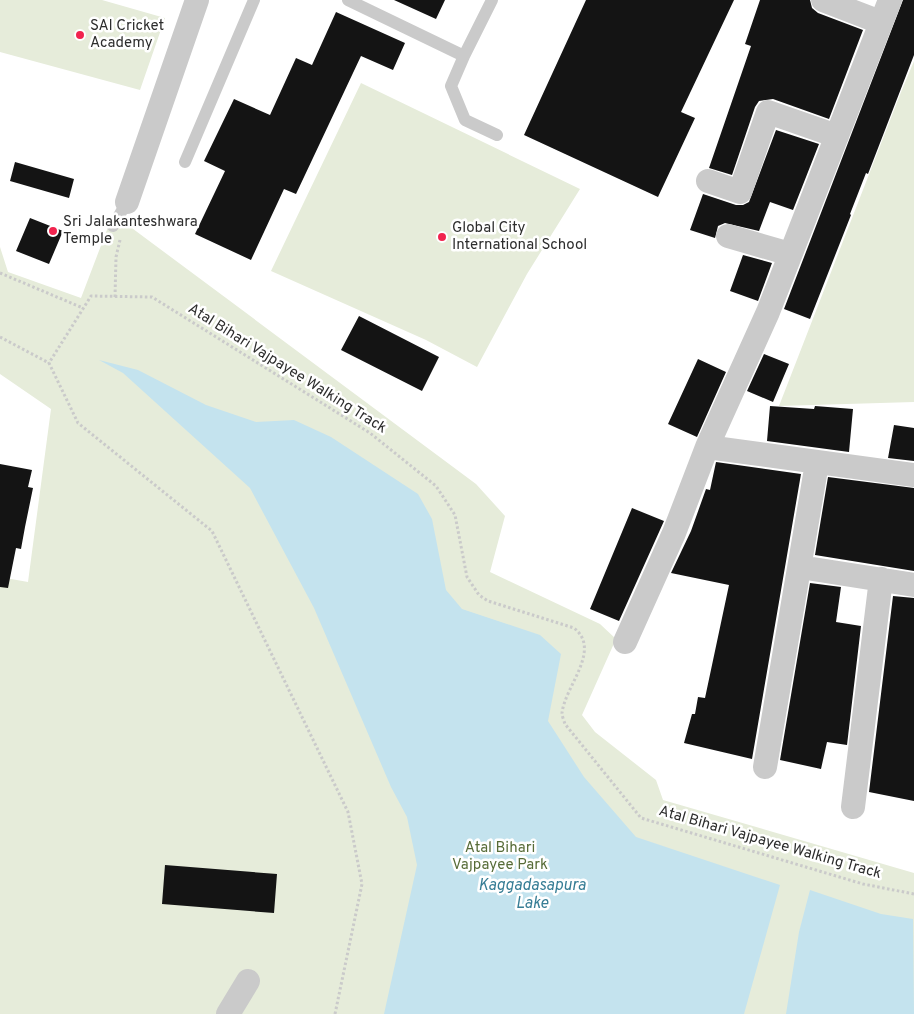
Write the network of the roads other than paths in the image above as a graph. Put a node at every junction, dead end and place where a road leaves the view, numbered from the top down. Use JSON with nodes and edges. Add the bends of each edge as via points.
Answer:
{"nodes":[{"id":1,"x":197,"y":0,"type":"edge"},
{"id":2,"x":254,"y":0,"type":"edge"},
{"id":3,"x":348,"y":0,"type":"edge"},
{"id":4,"x":492,"y":0,"type":"edge"},
{"id":5,"x":823,"y":0,"type":"edge"},
{"id":6,"x":890,"y":0,"type":"edge"},
{"id":7,"x":880,"y":22,"type":"junction"},
{"id":8,"x":464,"y":56,"type":"junction"},
{"id":9,"x":496,"y":135,"type":"dead end"},
{"id":10,"x":837,"y":136,"type":"junction"},
{"id":11,"x":185,"y":162,"type":"dead end"},
{"id":12,"x":708,"y":180,"type":"dead end"},
{"id":13,"x":127,"y":202,"type":"joint"},
{"id":14,"x":113,"y":226,"type":"dead end"},
{"id":15,"x":728,"y":236,"type":"dead end"},
{"id":16,"x":790,"y":254,"type":"junction"},
{"id":17,"x":707,"y":447,"type":"junction"},
{"id":18,"x":817,"y":463,"type":"junction"},
{"id":19,"x":914,"y":475,"type":"edge"},
{"id":20,"x":800,"y":567,"type":"junction"},
{"id":21,"x":881,"y":579,"type":"junction"},
{"id":22,"x":914,"y":585,"type":"edge"},
{"id":23,"x":625,"y":642,"type":"dead end"},
{"id":24,"x":765,"y":767,"type":"dead end"},
{"id":25,"x":853,"y":807,"type":"dead end"},
{"id":26,"x":248,"y":980,"type":"dead end"},
{"id":27,"x":228,"y":1014,"type":"edge"}],
"edges":[{"from":1,"to":13,"type":"street"},
{"from":2,"to":11,"type":"lane"},
{"from":3,"to":8,"type":"lane"},
{"from":4,"to":8,"type":"lane"},
{"from":5,"to":7,"type":"street"},
{"from":6,"to":7,"type":"street"},
{"from":7,"to":10,"type":"street"},
{"from":8,"to":9,"type":"lane","via":[[451,86],[465,120]]},
{"from":10,"to":12,"type":"street","via":[[768,112],[740,192]]},
{"from":10,"to":16,"type":"street"},
{"from":13,"to":14,"type":"lane"},
{"from":15,"to":16,"type":"street"},
{"from":16,"to":17,"type":"street","via":[[768,312]]},
{"from":17,"to":18,"type":"street"},
{"from":17,"to":23,"type":"street","via":[[674,533]]},
{"from":18,"to":19,"type":"street"},
{"from":18,"to":20,"type":"street"},
{"from":20,"to":21,"type":"street"},
{"from":20,"to":24,"type":"street"},
{"from":21,"to":22,"type":"street"},
{"from":21,"to":25,"type":"street"},
{"from":26,"to":27,"type":"street"}]}
